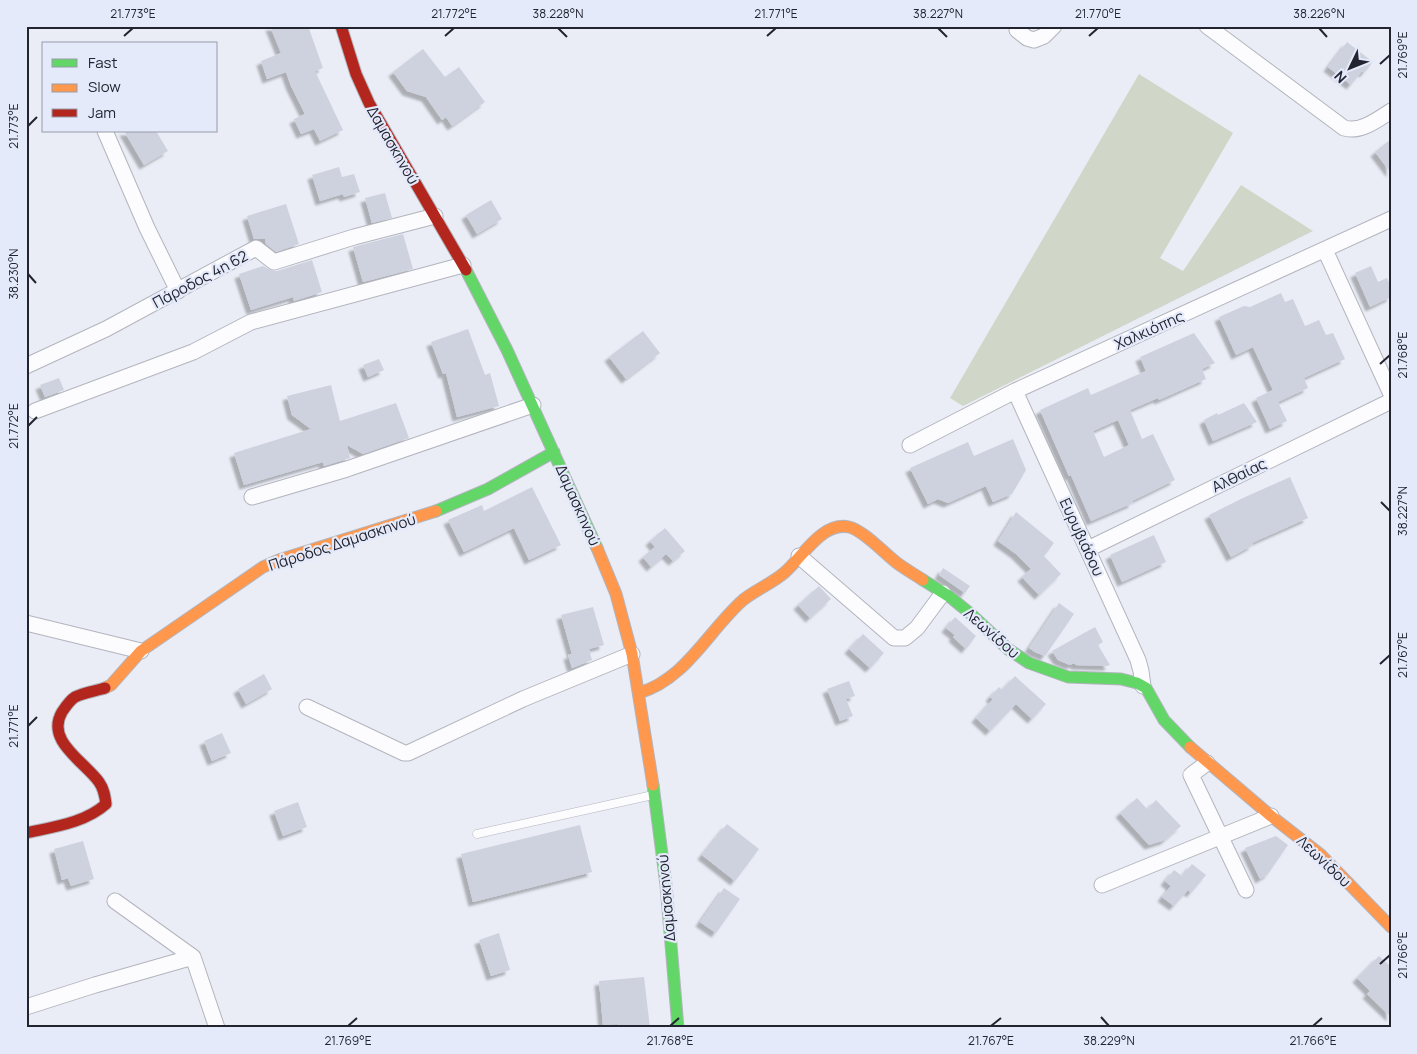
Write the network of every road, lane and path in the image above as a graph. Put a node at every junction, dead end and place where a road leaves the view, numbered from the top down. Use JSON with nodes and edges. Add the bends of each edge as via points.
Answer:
{"nodes":[{"id":1,"x":341,"y":26,"type":"edge"},
{"id":2,"x":1054,"y":26,"type":"edge"},
{"id":3,"x":1208,"y":26,"type":"edge"},
{"id":4,"x":1017,"y":30,"type":"dead end"},
{"id":5,"x":1391,"y":111,"type":"edge"},
{"id":6,"x":105,"y":132,"type":"edge"},
{"id":7,"x":435,"y":216,"type":"junction"},
{"id":8,"x":1391,"y":220,"type":"edge"},
{"id":9,"x":1325,"y":250,"type":"junction"},
{"id":10,"x":463,"y":265,"type":"junction"},
{"id":11,"x":178,"y":291,"type":"junction"},
{"id":12,"x":26,"y":366,"type":"edge"},
{"id":13,"x":1015,"y":391,"type":"junction"},
{"id":14,"x":1391,"y":394,"type":"edge"},
{"id":15,"x":1391,"y":401,"type":"edge"},
{"id":16,"x":533,"y":406,"type":"junction"},
{"id":17,"x":35,"y":411,"type":"dead end"},
{"id":18,"x":910,"y":445,"type":"dead end"},
{"id":19,"x":554,"y":452,"type":"junction"},
{"id":20,"x":252,"y":496,"type":"dead end"},
{"id":21,"x":1088,"y":549,"type":"junction"},
{"id":22,"x":799,"y":556,"type":"junction"},
{"id":23,"x":943,"y":593,"type":"junction"},
{"id":24,"x":26,"y":623,"type":"edge"},
{"id":25,"x":142,"y":651,"type":"junction"},
{"id":26,"x":632,"y":654,"type":"junction"},
{"id":27,"x":1143,"y":686,"type":"junction"},
{"id":28,"x":639,"y":694,"type":"junction"},
{"id":29,"x":308,"y":707,"type":"dead end"},
{"id":30,"x":1207,"y":763,"type":"junction"},
{"id":31,"x":655,"y":794,"type":"junction"},
{"id":32,"x":1271,"y":816,"type":"junction"},
{"id":33,"x":26,"y":833,"type":"edge"},
{"id":34,"x":477,"y":834,"type":"dead end"},
{"id":35,"x":1220,"y":836,"type":"junction"},
{"id":36,"x":1102,"y":885,"type":"dead end"},
{"id":37,"x":1246,"y":890,"type":"dead end"},
{"id":38,"x":116,"y":901,"type":"dead end"},
{"id":39,"x":1391,"y":927,"type":"edge"},
{"id":40,"x":193,"y":957,"type":"junction"},
{"id":41,"x":26,"y":1007,"type":"edge"},
{"id":42,"x":217,"y":1028,"type":"edge"},
{"id":43,"x":678,"y":1028,"type":"edge"}],
"edges":[{"from":1,"to":7,"type":"street","name":"Δαμασκηνού","via":[[369,104]]},
{"from":2,"to":4,"type":"street","via":[[1034,40]]},
{"from":3,"to":5,"type":"street","via":[[1344,128],[1358,129]]},
{"from":6,"to":11,"type":"street"},
{"from":7,"to":10,"type":"street","name":"Δαμασκηνού"},
{"from":7,"to":11,"type":"street","name":"Πάροδος 4η 62","via":[[354,236],[274,262],[256,248]]},
{"from":8,"to":9,"type":"street","name":"Χαλκιόπης"},
{"from":9,"to":13,"type":"street","name":"Χαλκιόπης"},
{"from":9,"to":14,"type":"street"},
{"from":10,"to":16,"type":"street","name":"Δαμασκηνού"},
{"from":10,"to":17,"type":"street","via":[[251,322],[193,352]]},
{"from":11,"to":12,"type":"street","name":"Πάροδος 4η 62"},
{"from":13,"to":18,"type":"street","name":"Χαλκιόπης"},
{"from":13,"to":21,"type":"street","name":"Ευρυβιάδου"},
{"from":15,"to":21,"type":"street","name":"Αλθαίας"},
{"from":16,"to":19,"type":"street","name":"Δαμασκηνού"},
{"from":16,"to":20,"type":"street","via":[[347,469]]},
{"from":19,"to":25,"type":"street","name":"Πάροδος Δαμασκηνού","via":[[488,489],[432,513],[270,564]]},
{"from":19,"to":26,"type":"street","name":"Δαμασκηνού","via":[[611,581]]},
{"from":21,"to":27,"type":"street","name":"Ευρυβιάδου","via":[[1138,660]]},
{"from":22,"to":23,"type":"street","name":"Λεωνίδου","via":[[831,528],[851,527],[898,564]]},
{"from":22,"to":23,"type":"street","via":[[894,638],[905,638],[917,628]]},
{"from":22,"to":28,"type":"street","name":"Λεωνίδου","via":[[782,575],[743,600],[669,678]]},
{"from":23,"to":27,"type":"street","name":"Λεωνίδου","via":[[972,614],[1008,649],[1038,667],[1068,677],[1121,679]]},
{"from":24,"to":25,"type":"street"},
{"from":25,"to":33,"type":"street","name":"Πάροδος Δαμασκηνού","via":[[110,685],[74,698],[62,710],[58,722],[59,736],[98,783],[106,804],[85,816]]},
{"from":26,"to":28,"type":"street","name":"Δαμασκηνού"},
{"from":26,"to":29,"type":"street","via":[[523,699],[408,753]]},
{"from":27,"to":30,"type":"street","name":"Λεωνίδου","via":[[1171,729]]},
{"from":28,"to":31,"type":"street","name":"Δαμασκηνού"},
{"from":30,"to":32,"type":"street","name":"Λεωνίδου"},
{"from":30,"to":35,"type":"street","via":[[1191,775]]},
{"from":31,"to":34,"type":"lane"},
{"from":31,"to":43,"type":"street","name":"Δαμασκηνού"},
{"from":32,"to":35,"type":"street"},
{"from":32,"to":39,"type":"street","name":"Λεωνίδου","via":[[1321,855]]},
{"from":35,"to":36,"type":"street"},
{"from":35,"to":37,"type":"street"},
{"from":38,"to":40,"type":"street"},
{"from":40,"to":41,"type":"street"},
{"from":40,"to":42,"type":"street"}]}
